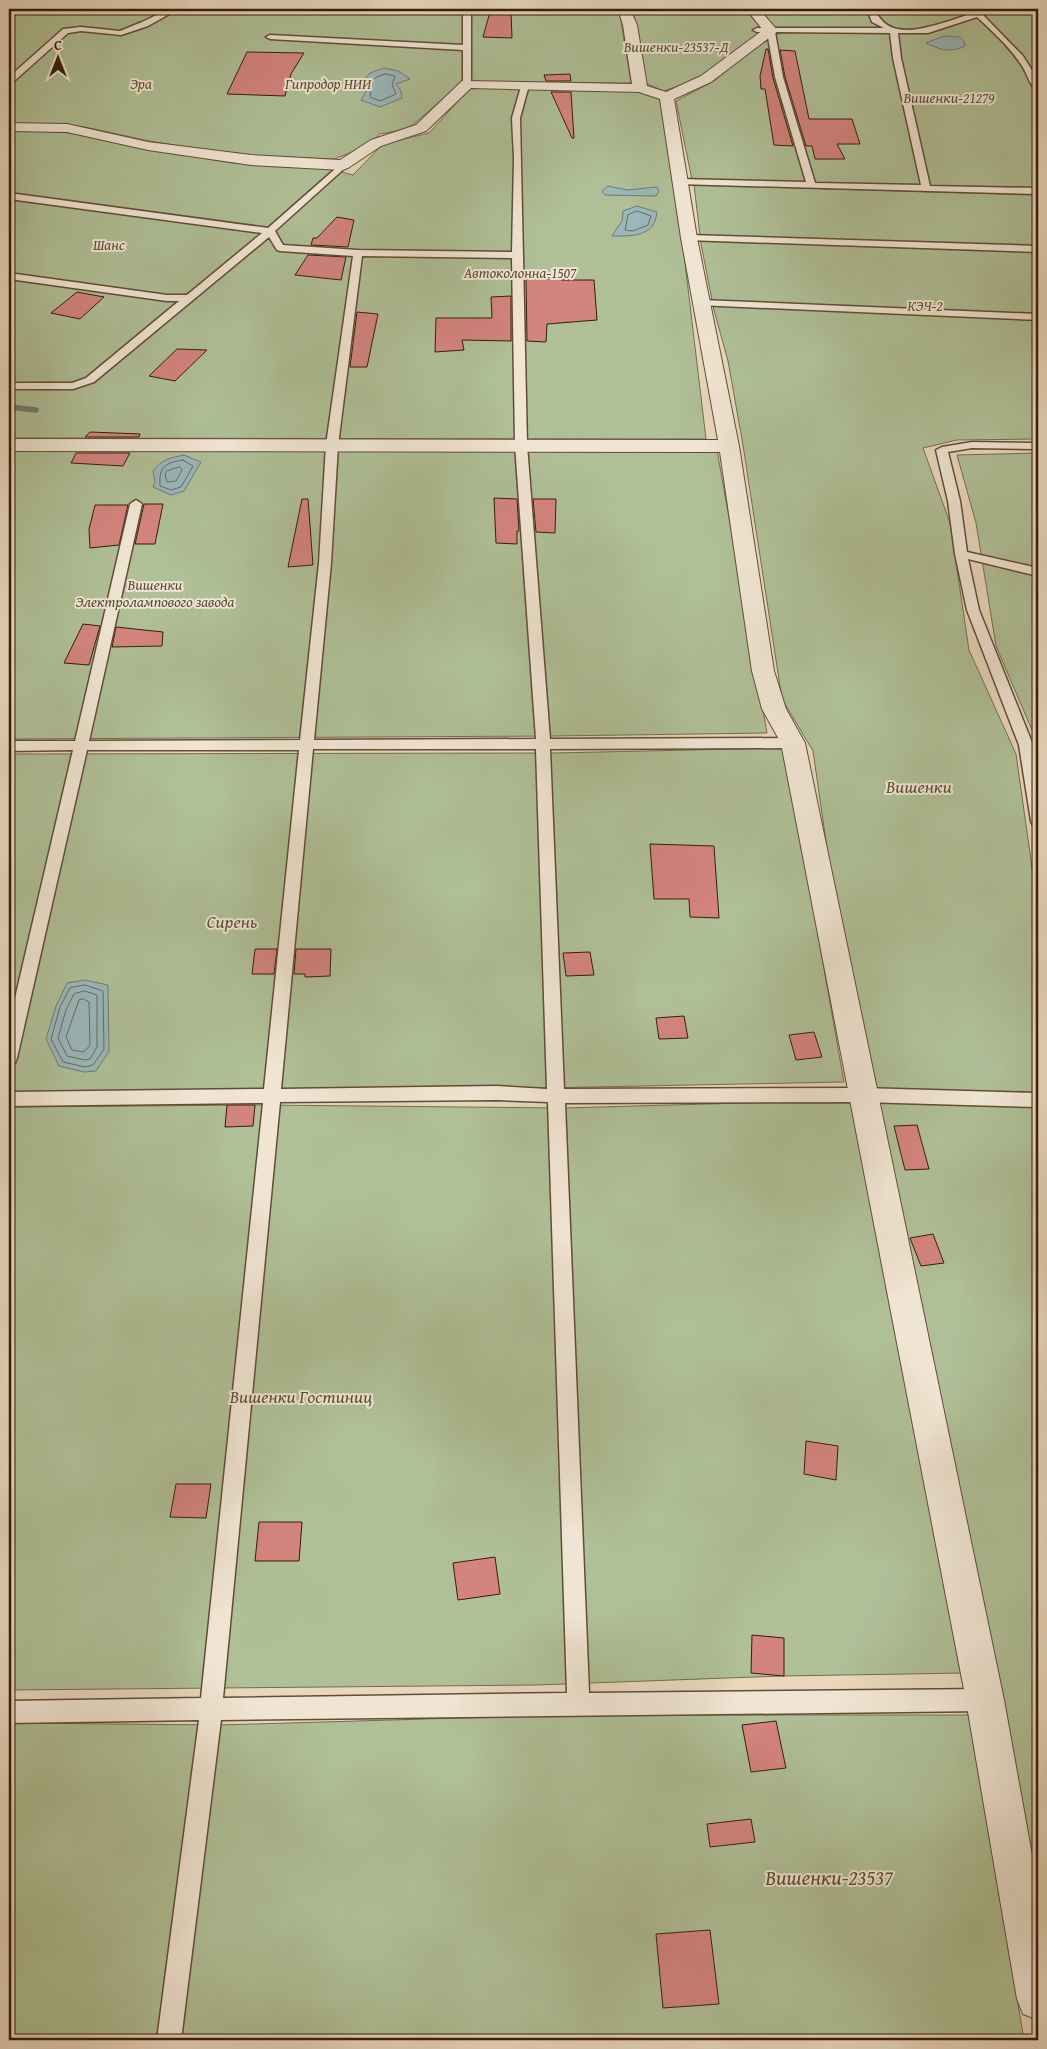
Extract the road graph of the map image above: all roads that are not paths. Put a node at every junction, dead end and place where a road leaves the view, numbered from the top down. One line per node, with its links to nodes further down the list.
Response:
1 (174, 9): 13 (lane)
2 (467, 9): 12 (lane)
3 (624, 9): 16 (street)
4 (752, 9): 9 (street)
5 (870, 9): 10 (lane)
6 (992, 9): 7 (lane)
7 (978, 14): 10 (lane); 17 (lane)
8 (757, 30): 9 (lane)
9 (771, 31): 10 (lane); 18 (street); 22 (lane)
10 (894, 31): 23 (lane)
11 (270, 37): 12 (lane)
12 (467, 48): 14 (lane)
13 (9, 81)
14 (467, 84): 15 (street); 20 (street)
15 (525, 85): 16 (street); 30 (lane)
16 (640, 88): 18 (street)
17 (1038, 89)
18 (667, 97): 21 (street)
19 (9, 126): 20 (street)
20 (343, 164): 26 (lane)
21 (680, 182): 22 (lane); 27 (street)
22 (811, 184): 23 (lane)
23 (926, 188): 24 (lane)
24 (1038, 192)
25 (9, 196): 26 (lane)
26 (270, 231): 29 (lane); 32 (lane)
27 (689, 238): 28 (lane); 33 (street)
28 (1038, 249)
29 (358, 252): 30 (lane); 37 (lane)
30 (517, 255): 38 (lane)
31 (9, 276): 32 (lane)
32 (188, 298): 35 (lane)
33 (701, 303): 34 (lane); 39 (street)
34 (1038, 317)
35 (10, 386)
36 (9, 445): 37 (street)
37 (332, 445): 38 (street); 46 (lane)
38 (521, 445): 39 (street); 44 (lane)
39 (729, 446): 45 (street)
40 (1038, 446): 42 (lane)
41 (136, 504): 47 (lane)
42 (961, 554): 43 (lane); 49 (lane)
43 (1038, 572)
44 (543, 743): 45 (lane); 46 (lane); 54 (lane)
45 (793, 743): 53 (street)
46 (306, 744): 47 (lane); 52 (lane)
47 (81, 745): 48 (lane); 51 (lane)
48 (9, 746)
49 (1032, 746): 50 (lane)
50 (1038, 821)
51 (9, 1058)
52 (273, 1095): 54 (lane); 55 (lane); 59 (lane)
53 (862, 1095): 54 (lane); 56 (lane); 57 (street)
54 (554, 1096): 58 (lane)
55 (9, 1098)
56 (1038, 1100)
57 (985, 1700): 58 (lane); 61 (street)
58 (578, 1704): 59 (lane)
59 (211, 1710): 60 (lane); 62 (lane)
60 (9, 1712)
61 (1038, 1999)
62 (170, 2040)

